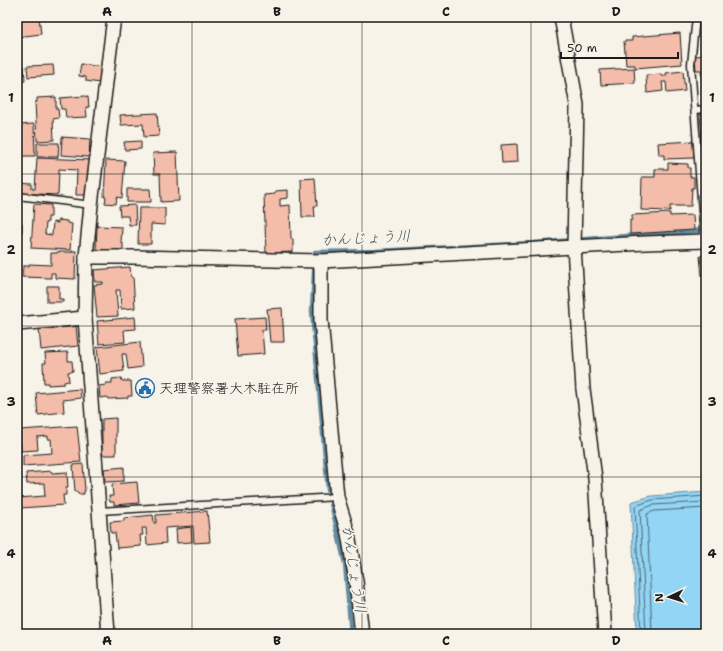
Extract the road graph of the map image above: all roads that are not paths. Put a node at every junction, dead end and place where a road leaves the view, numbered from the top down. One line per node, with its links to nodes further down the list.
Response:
1 (114, 17): 7 (street)
2 (561, 17): 9 (street)
3 (696, 17): 5 (lane)
4 (706, 109): 5 (lane)
5 (695, 110): 8 (lane)
6 (17, 196): 7 (lane)
7 (91, 205): 10 (street)
8 (705, 241): 9 (street)
9 (574, 248): 11 (street); 18 (street)
10 (86, 258): 11 (street); 12 (street)
11 (321, 261): 14 (street)
12 (85, 318): 13 (street); 15 (street)
13 (17, 324)
14 (337, 497): 15 (lane); 17 (street)
15 (99, 512): 16 (street)
16 (108, 634)
17 (362, 634)
18 (605, 634)

